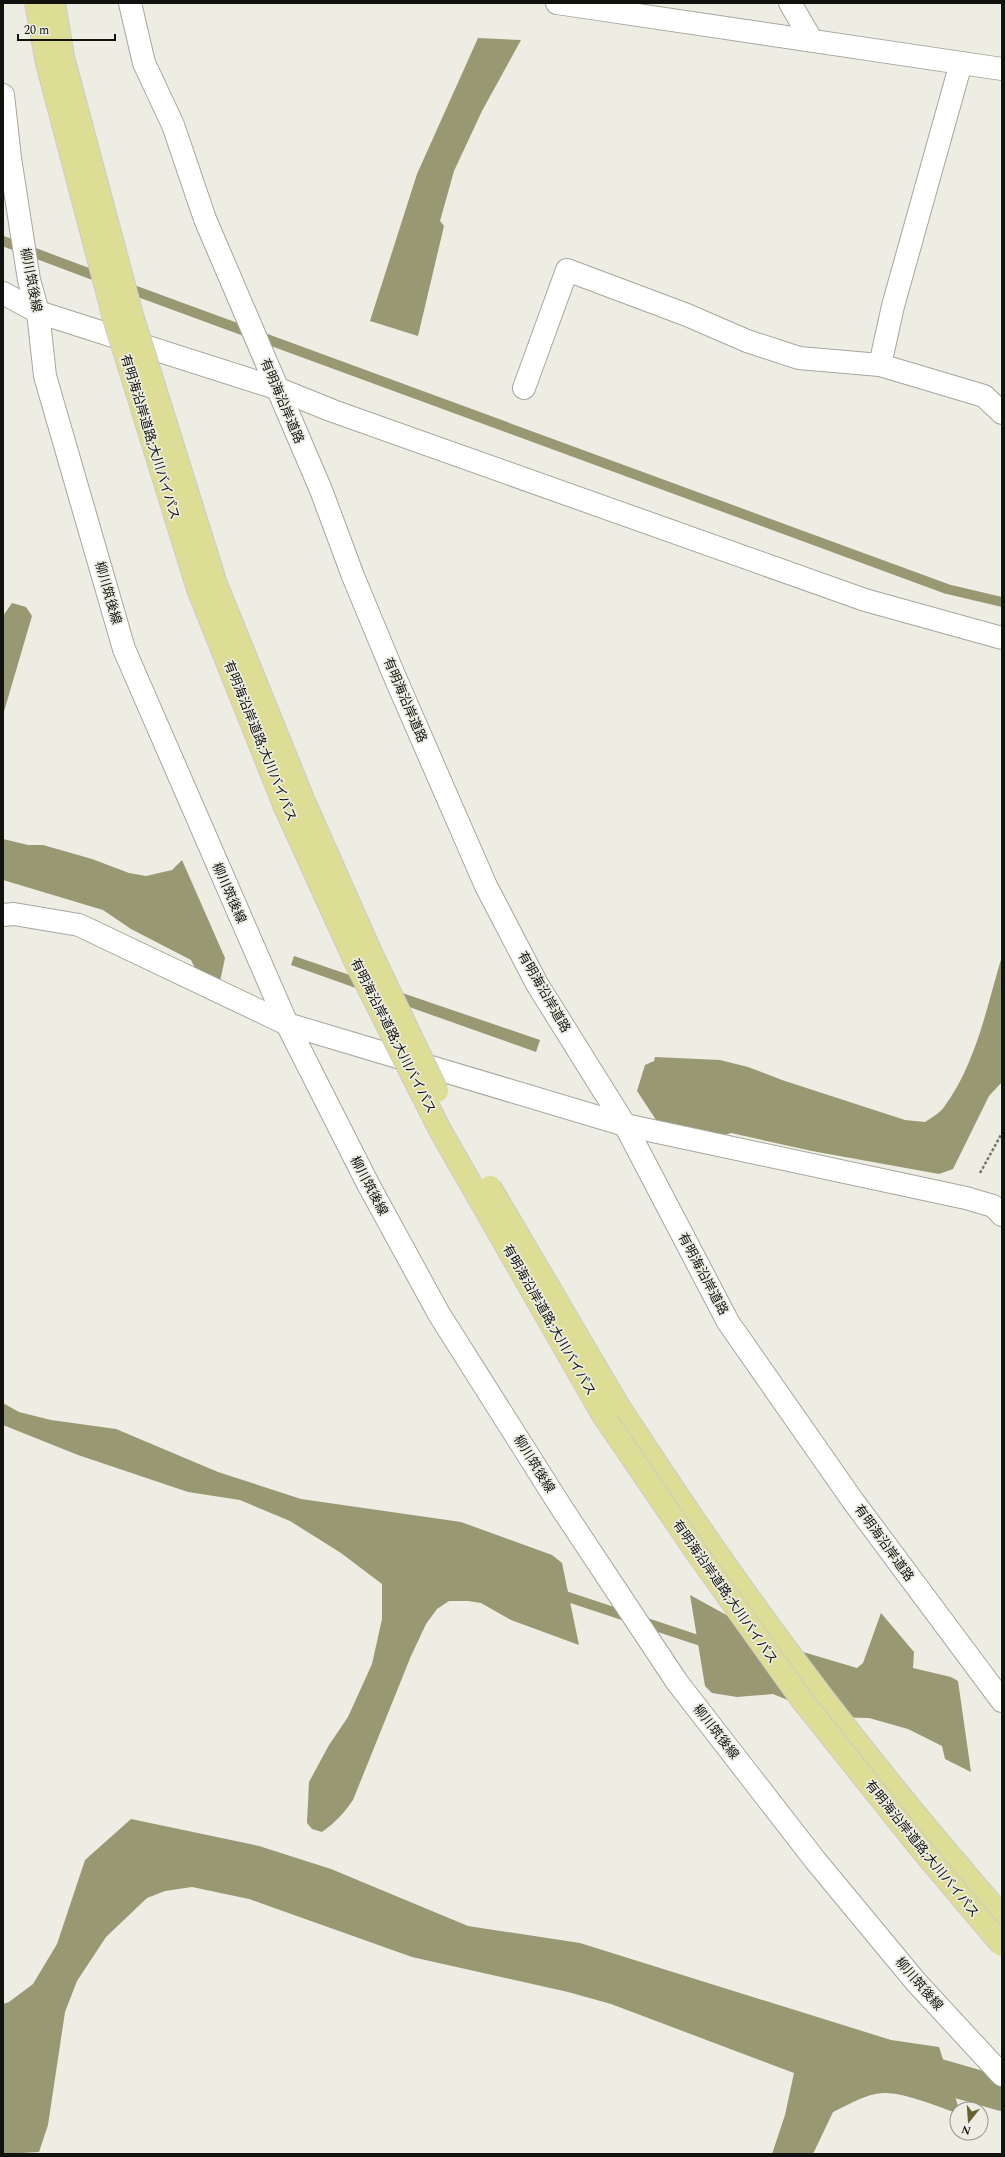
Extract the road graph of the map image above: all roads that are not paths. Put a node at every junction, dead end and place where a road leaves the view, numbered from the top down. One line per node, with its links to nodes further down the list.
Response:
1 (36, 3): 23 (highway, 有明海沿岸道路;大川バイパス, bridge)
2 (54, 3): 22 (highway, 有明海沿岸道路;大川バイパス, bridge)
3 (130, 3): 13 (main road, 有明海沿岸道路)
4 (557, 3): 6 (main road)
5 (790, 3): 6 (main road)
6 (811, 39): 7 (main road)
7 (961, 63): 8 (main road); 12 (main road)
8 (1002, 69)
9 (3, 95): 11 (main road, 柳川筑後線)
10 (3, 293): 11 (main road)
11 (38, 312): 13 (main road); 18 (main road, 柳川筑後線)
12 (880, 365): 14 (main road); 15 (main road)
13 (276, 388): 16 (main road); 19 (main road, 有明海沿岸道路)
14 (524, 388)
15 (1002, 412)
16 (1002, 638)
17 (3, 914): 18 (main road)
18 (287, 1024): 19 (main road); 24 (main road, 柳川筑後線)
19 (625, 1125): 20 (main road); 21 (main road, 有明海沿岸道路)
20 (1002, 1215)
21 (1002, 1701)
22 (1002, 1916)
23 (1002, 1945)
24 (1002, 2075)

